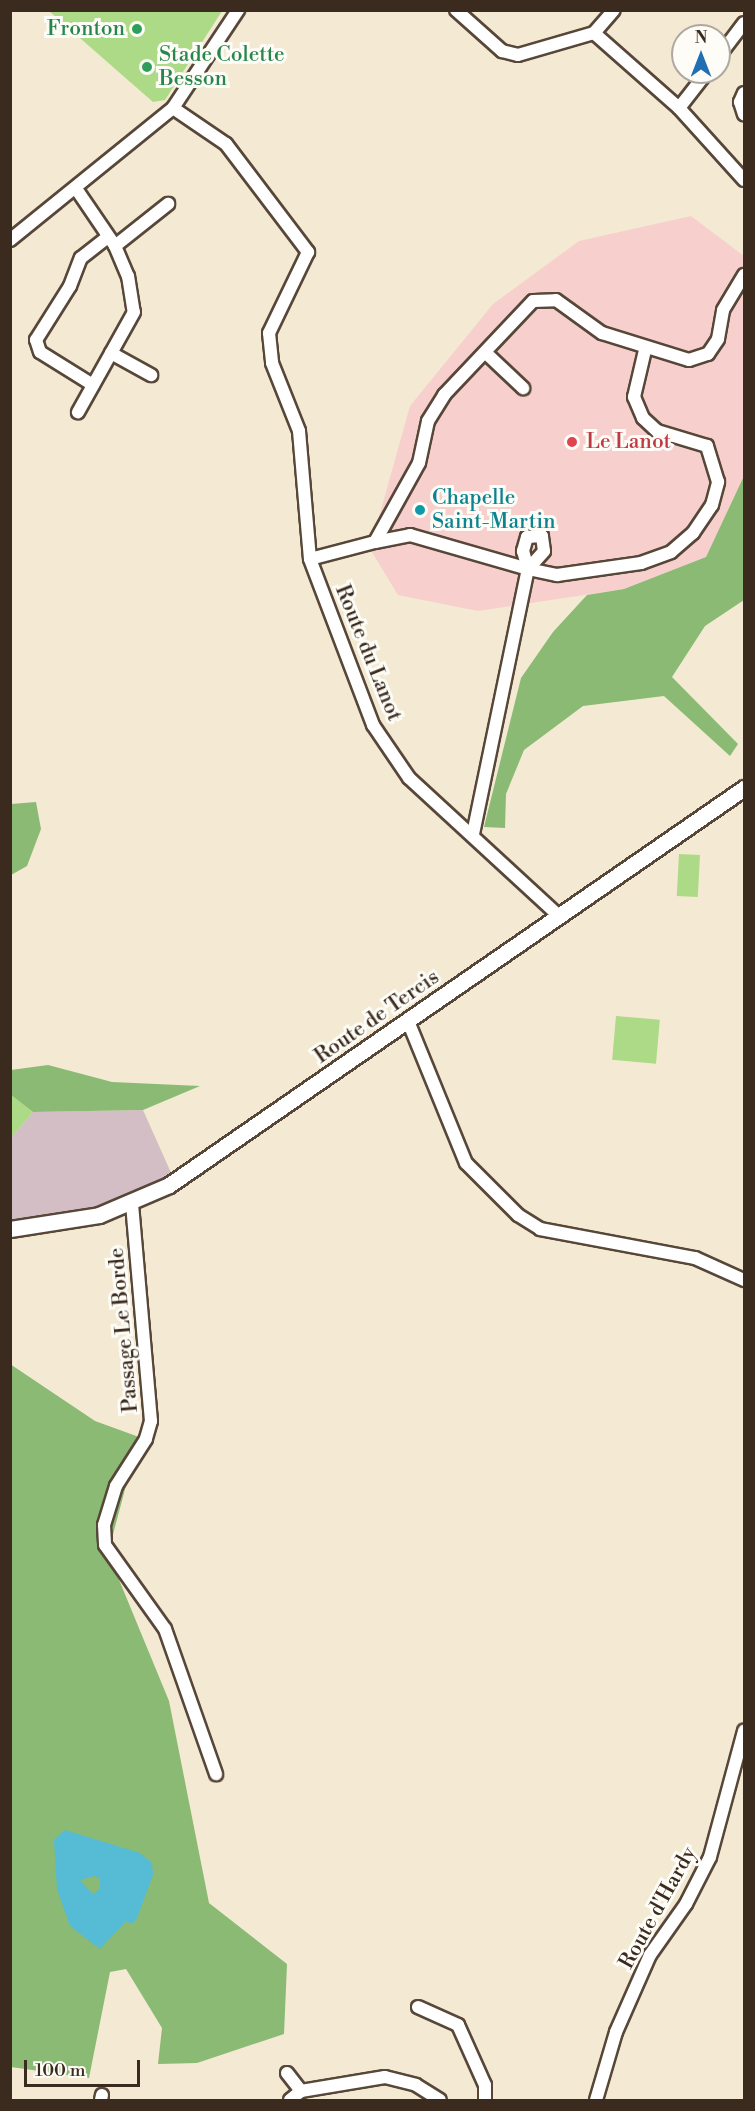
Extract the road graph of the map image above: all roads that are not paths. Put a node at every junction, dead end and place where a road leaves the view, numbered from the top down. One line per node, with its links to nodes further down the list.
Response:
1 (238, 10): 9 (street)
2 (456, 10): 5 (street)
3 (614, 10): 5 (street)
4 (743, 28): 6 (street)
5 (594, 33): 10 (street)
6 (731, 42)
7 (698, 84): 10 (street)
8 (744, 93): 11 (street)
9 (173, 108): 13 (street); 26 (street, Route du Lanot)
10 (679, 108): 12 (street)
11 (744, 114)
12 (743, 175)
13 (77, 190): 15 (street); 16 (street)
14 (168, 204): 16 (street)
15 (10, 240)
16 (111, 241): 19 (street); 22 (street)
17 (744, 275): 18 (street)
18 (645, 350): 20 (street); 27 (street)
19 (111, 353): 21 (street); 22 (street)
20 (487, 354): 23 (street); 25 (street)
21 (151, 375)
22 (93, 386): 24 (street)
23 (523, 388)
24 (78, 412)
25 (375, 542): 26 (street); 27 (street)
26 (310, 559): 29 (street, Route du Lanot)
27 (528, 569): 29 (street)
28 (744, 788): 30 (main road, Route de Tercis)
29 (472, 834): 30 (street, Route du Lanot)
30 (560, 917): 31 (main road, Route de Tercis)
31 (408, 1021): 32 (main road, Route de Tercis); 34 (street)
32 (132, 1204): 33 (main road, Route de Tercis); 36 (street, Passage Le Borde)
33 (10, 1229)
34 (744, 1280)
35 (744, 1731): 43 (street, Route d'Hardy)
36 (216, 1774)
37 (418, 2007): 42 (street)
38 (287, 2073): 39 (street)
39 (301, 2091): 40 (street); 41 (street)
40 (290, 2100)
41 (440, 2100)
42 (485, 2100)
43 (596, 2100)

